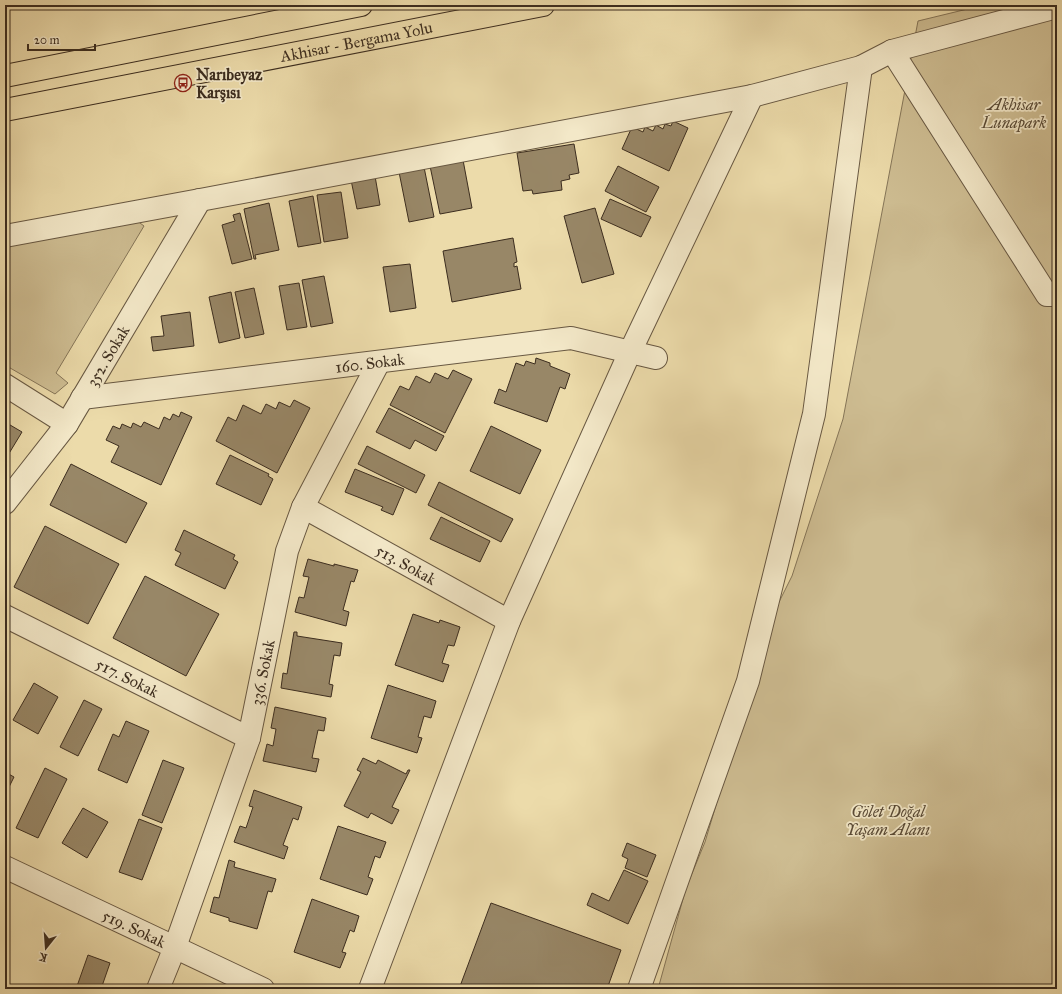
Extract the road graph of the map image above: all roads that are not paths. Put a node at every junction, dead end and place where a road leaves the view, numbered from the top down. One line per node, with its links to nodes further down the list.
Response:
1 (361, 5): 6 (main road)
2 (543, 5): 8 (main road, Akhisar - Bergama Yolu)
3 (1057, 7): 4 (street)
4 (892, 51): 5 (street); 11 (street)
5 (861, 67): 7 (street); 28 (street)
6 (5, 76)
7 (752, 96): 9 (street); 12 (street)
8 (5, 110)
9 (200, 200): 10 (street); 16 (street, 352. Sokak)
10 (5, 236)
11 (1057, 295)
12 (630, 352): 13 (street, 160. Sokak); 14 (street, 160. Sokak); 21 (street)
13 (656, 358)
14 (379, 362): 16 (street, 160. Sokak); 19 (street, 336. Sokak)
15 (5, 385): 17 (street)
16 (82, 398): 17 (street, 352. Sokak)
17 (67, 424): 18 (street, 352. Sokak)
18 (5, 503)
19 (303, 507): 21 (street, 513. Sokak); 22 (street, 336. Sokak)
20 (5, 616): 22 (street, 517. Sokak)
21 (509, 621): 27 (street)
22 (249, 738): 24 (street, 336. Sokak)
23 (5, 866): 24 (street, 519. Sokak)
24 (175, 947): 25 (street, 336. Sokak); 26 (street, 519. Sokak)
25 (158, 989)
26 (263, 989)
27 (370, 989)
28 (639, 989)

